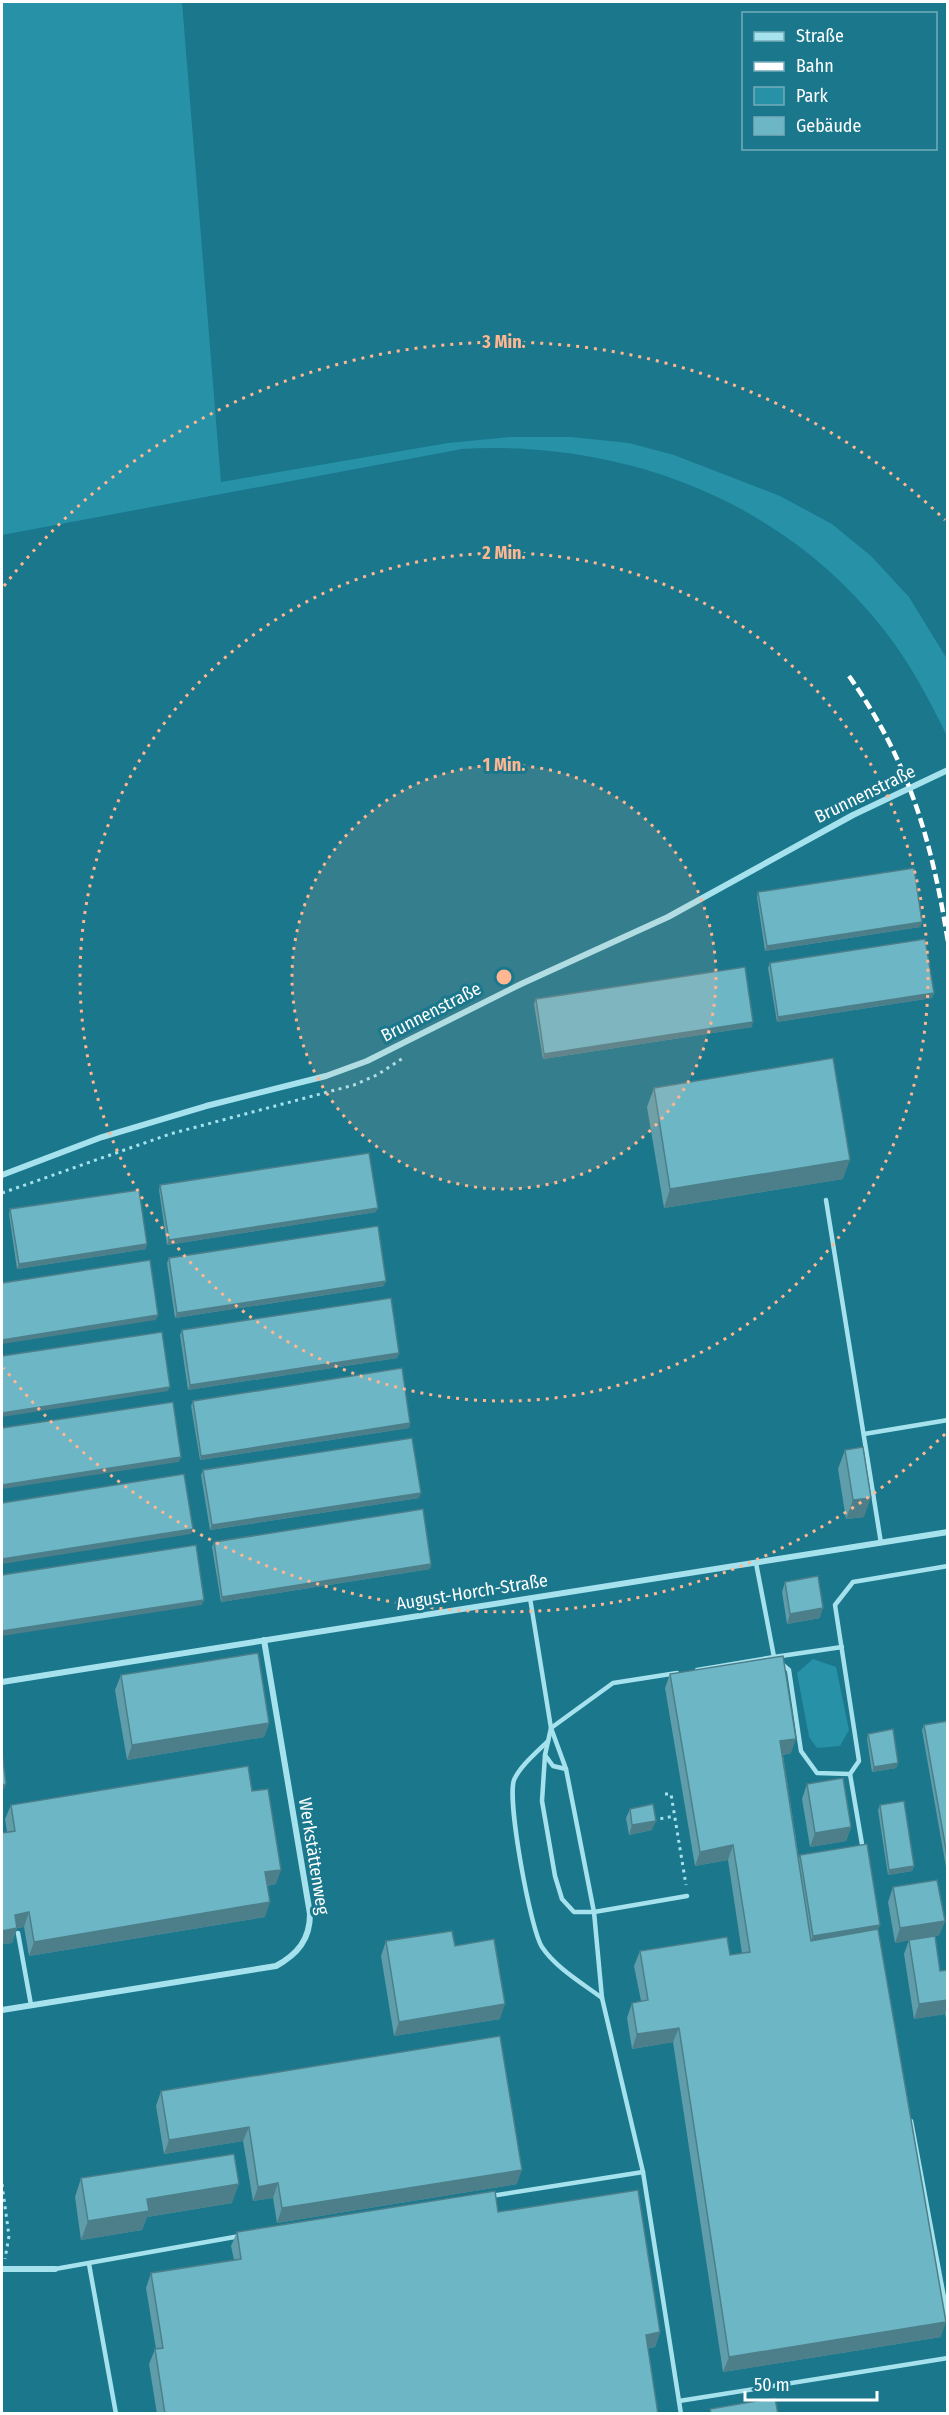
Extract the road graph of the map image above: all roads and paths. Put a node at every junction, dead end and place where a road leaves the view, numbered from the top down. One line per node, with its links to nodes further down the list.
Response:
1 (948, 771): 2 (street, Brunnenstraße)
2 (2, 1175)
3 (826, 1200): 5 (lane)
4 (948, 1419): 5 (lane)
5 (864, 1434): 7 (lane)
6 (948, 1532): 7 (street, August-Horch-Straße)
7 (881, 1543): 8 (street, August-Horch-Straße)
8 (756, 1563): 10 (street, August-Horch-Straße); 13 (lane)
9 (948, 1566): 12 (lane)
10 (530, 1598): 11 (street, August-Horch-Straße); 17 (lane)
11 (264, 1640): 16 (street, August-Horch-Straße); 30 (street, Werkstättenweg)
12 (842, 1647): 13 (lane); 21 (lane)
13 (774, 1657): 14 (lane); 21 (lane)
14 (693, 1670)
15 (682, 1672): 17 (lane)
16 (2, 1683)
17 (551, 1728): 18 (lane); 20 (lane)
18 (548, 1741): 19 (lane); 29 (lane)
19 (545, 1755): 20 (lane); 27 (lane)
20 (566, 1769): 27 (lane)
21 (850, 1774): 25 (lane)
22 (665, 1794): 23 (path)
23 (675, 1816): 24 (path); 26 (path)
24 (652, 1820)
25 (863, 1853)
26 (687, 1896): 27 (lane)
27 (594, 1912): 29 (lane)
28 (18, 1933): 30 (lane)
29 (602, 1998): 33 (lane)
30 (31, 2005): 31 (street, Werkstättenweg)
31 (2, 2010)
32 (909, 2108): 40 (lane)
33 (643, 2172): 35 (lane); 42 (lane)
34 (2, 2184): 38 (path)
35 (482, 2198)
36 (248, 2234): 37 (lane)
37 (89, 2264): 39 (lane); 43 (lane)
38 (2, 2269): 39 (street)
39 (55, 2269)
40 (948, 2319)
41 (948, 2358): 42 (lane)
42 (679, 2401): 44 (lane)
43 (116, 2414)
44 (681, 2414)

